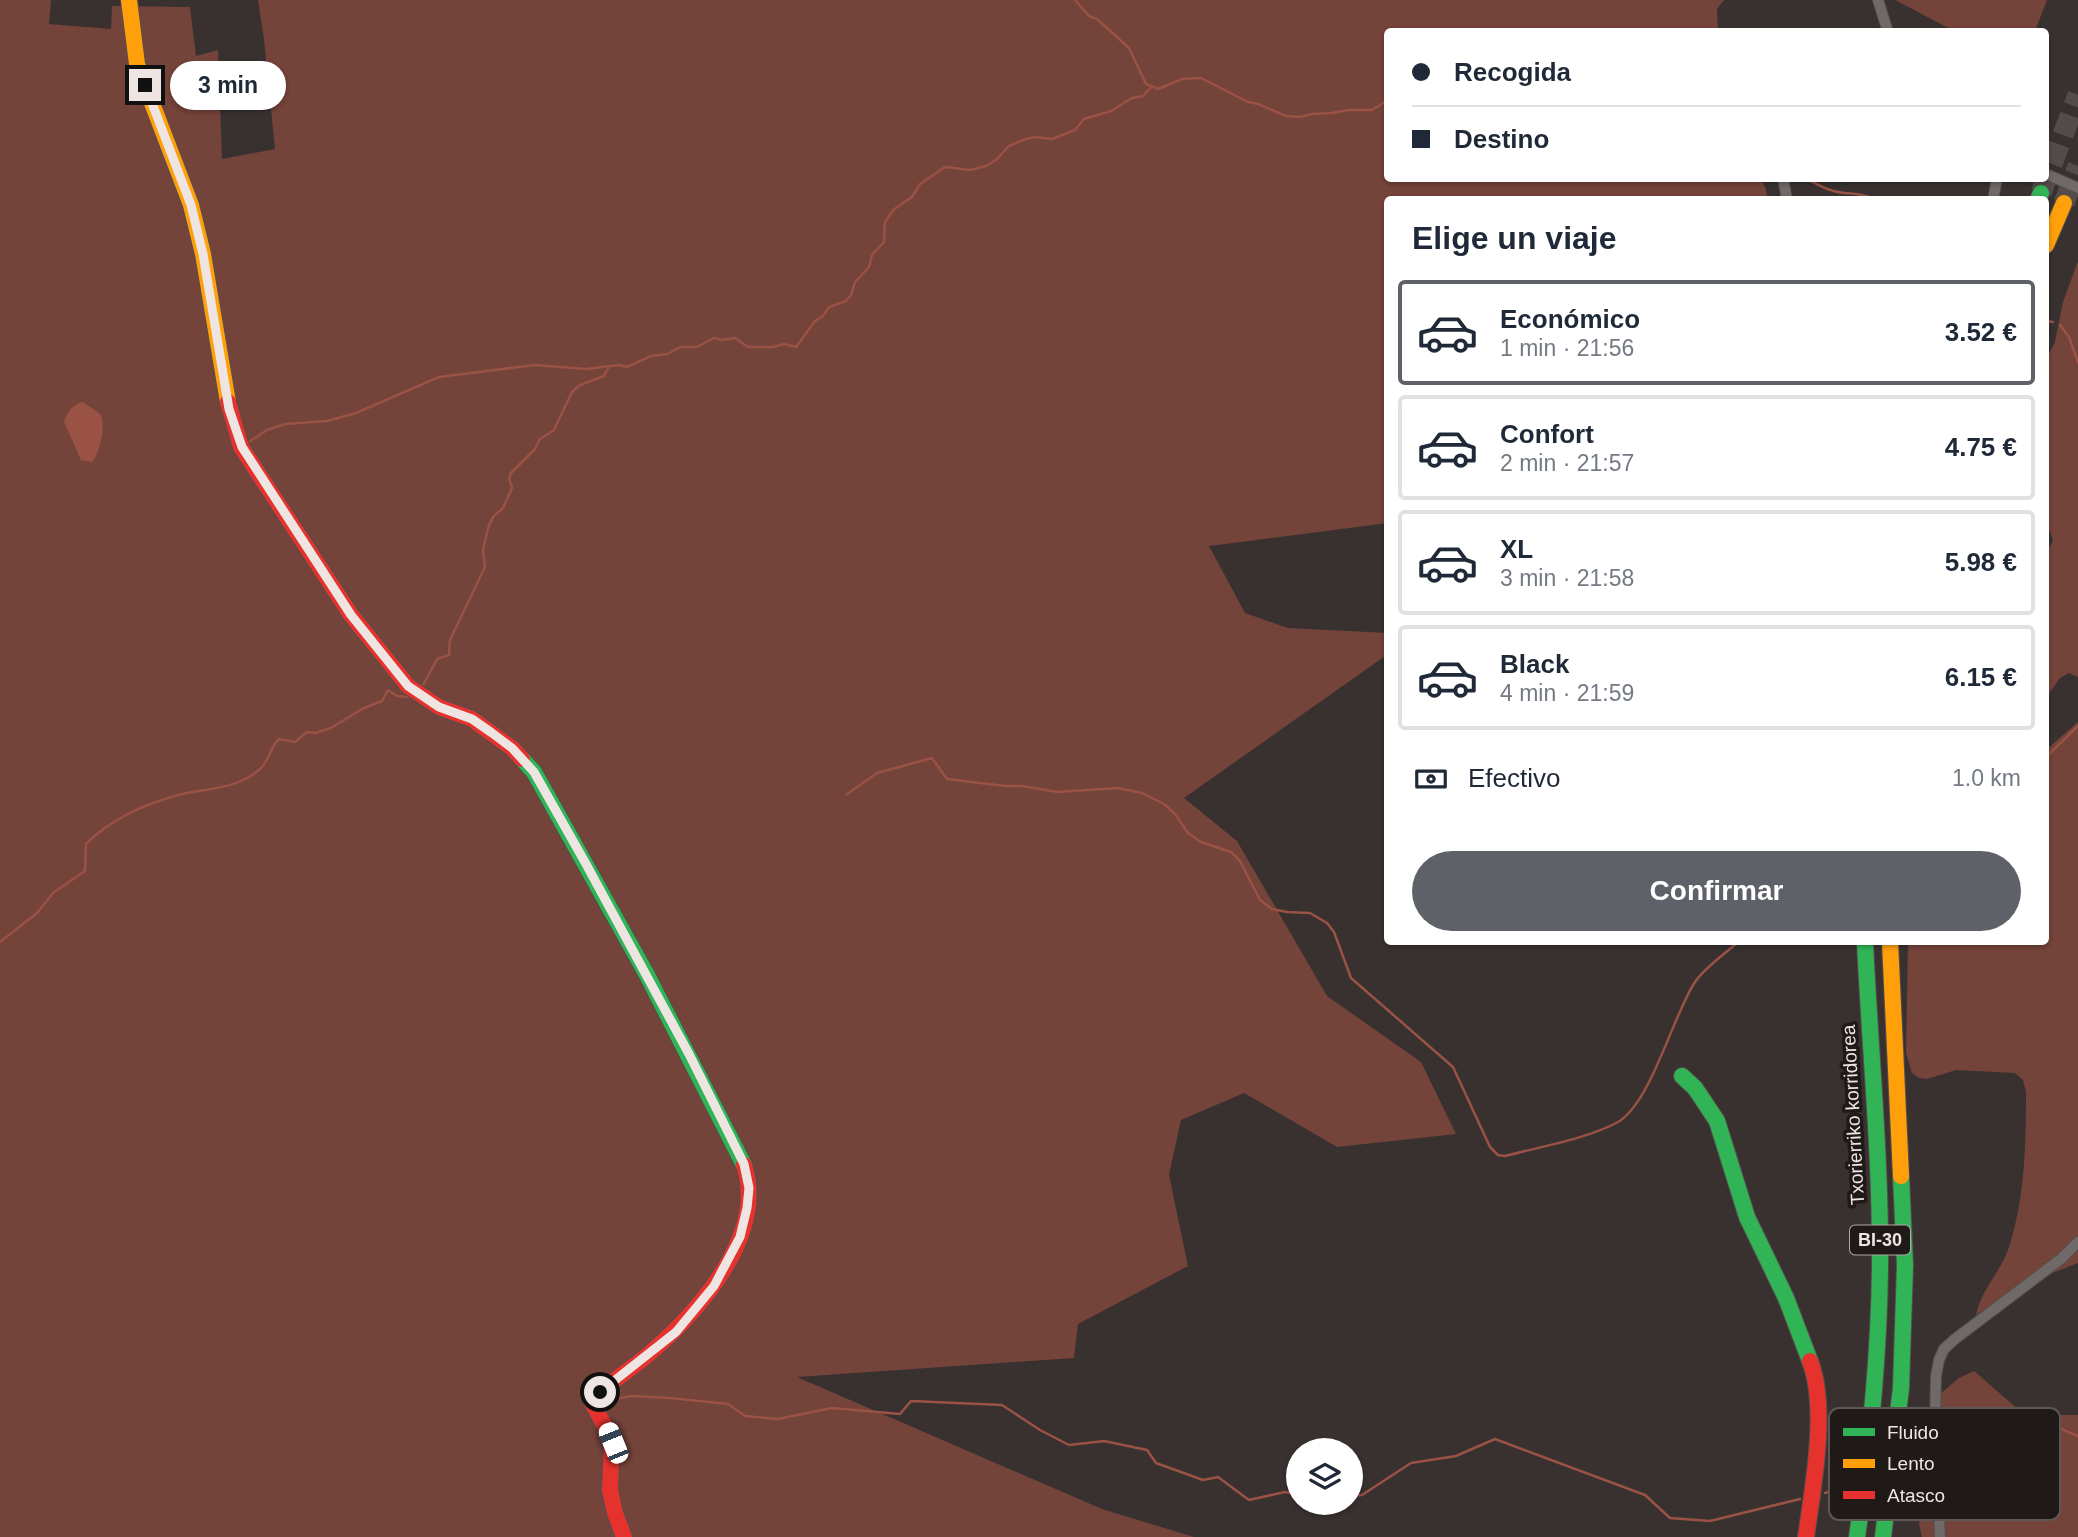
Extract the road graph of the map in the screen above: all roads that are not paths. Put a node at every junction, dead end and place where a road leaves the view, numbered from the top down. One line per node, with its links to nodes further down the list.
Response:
1 (128, 0): 15 (main road)
2 (1878, 0): 3 (street)
3 (1887, 28)
4 (2049, 175): 5 (street)
5 (2078, 188)
6 (2064, 203): 7 (main road)
7 (2049, 237)
8 (1865, 945): 12 (main road, Txorierriko korridorea / BI-30)
9 (1891, 945): 13 (main road, BI-30)
10 (1682, 1076): 16 (main road)
11 (2078, 1242): 14 (street)
12 (1873, 1408)
13 (1899, 1408)
14 (1935, 1408)
15 (624, 1537)
16 (1806, 1537)

